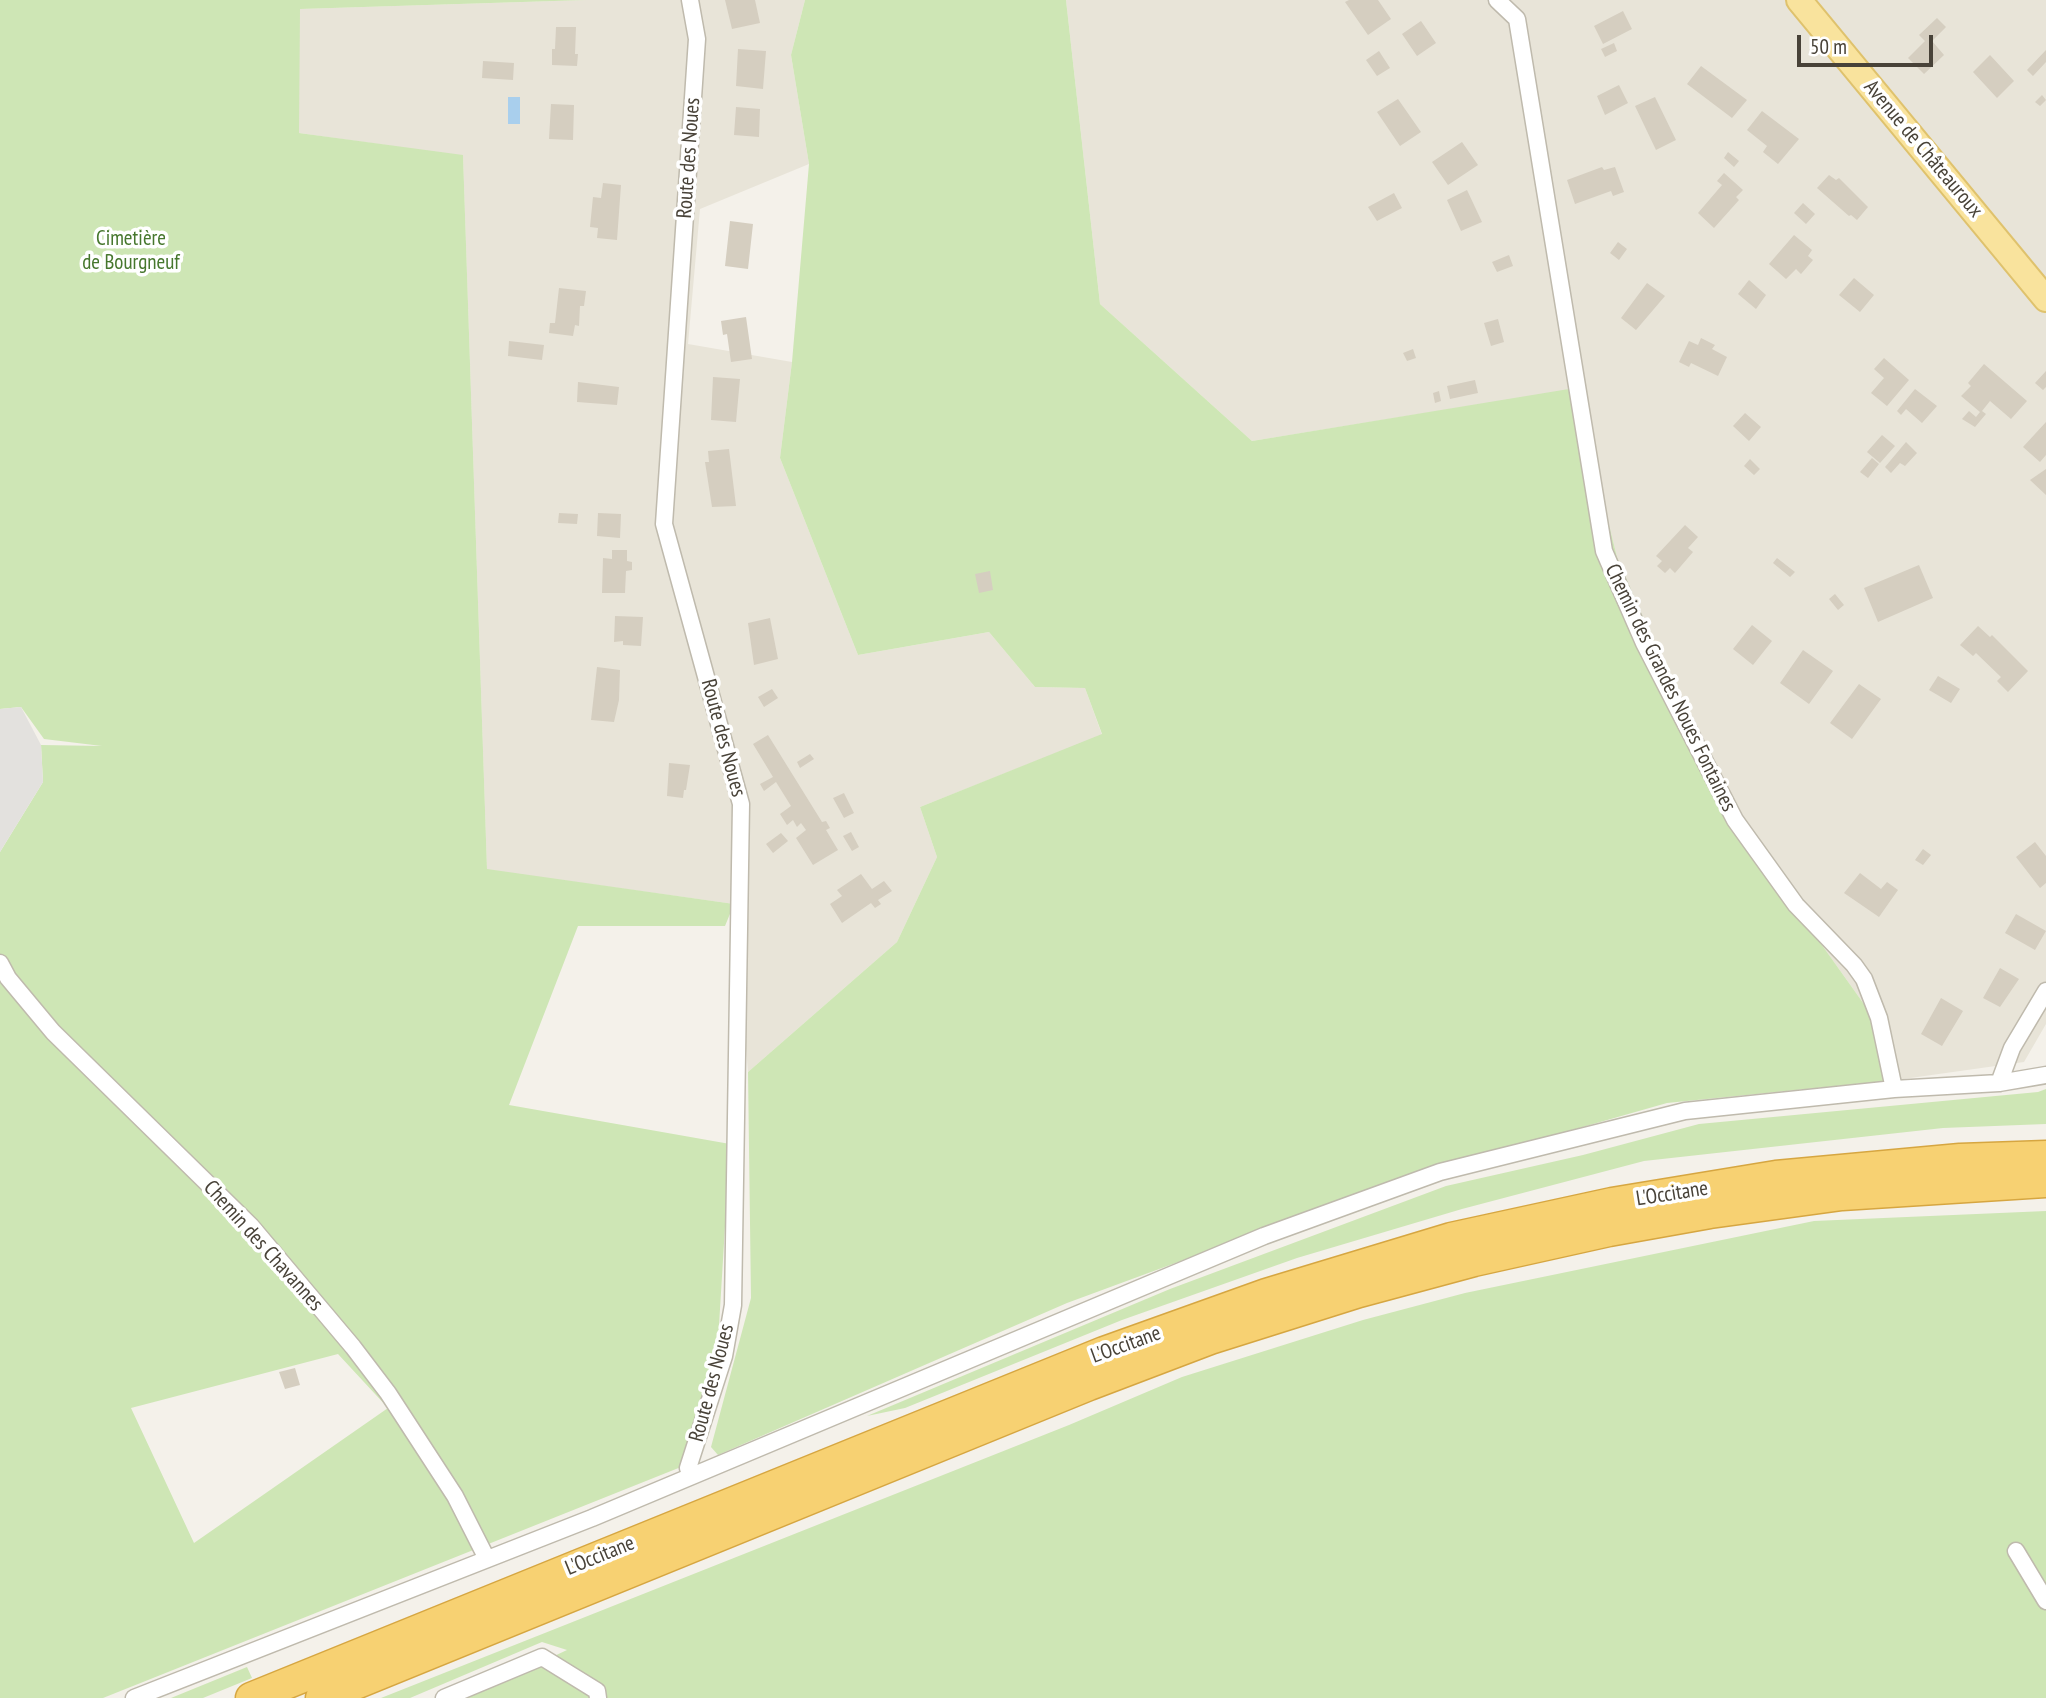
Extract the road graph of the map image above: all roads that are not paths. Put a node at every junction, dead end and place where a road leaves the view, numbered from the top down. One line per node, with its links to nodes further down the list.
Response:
1 (690, 0): 14 (street, Route des Noues)
2 (1497, 0): 9 (street, Chemin des Grandes Noues Fontaines)
3 (1799, 0): 4 (main road, Avenue de Châteauroux)
4 (2046, 299)
5 (0, 963): 16 (street, Chemin des Chavannes)
6 (2046, 991): 8 (street)
7 (2046, 1074): 8 (street)
8 (1999, 1083): 9 (street)
9 (1894, 1089): 14 (street)
10 (2046, 1140): 12 (highway)
11 (2046, 1156): 12 (highway, L'Occitane)
12 (1960, 1159): 20 (highway, L'Occitane)
13 (2046, 1182): 21 (highway, L'Occitane)
14 (691, 1475): 16 (street)
15 (2016, 1551): 17 (street)
16 (486, 1559): 19 (street)
17 (2046, 1601)
18 (598, 1695): 22 (street)
19 (134, 1698)
20 (251, 1698)
21 (321, 1698)
22 (444, 1698)

